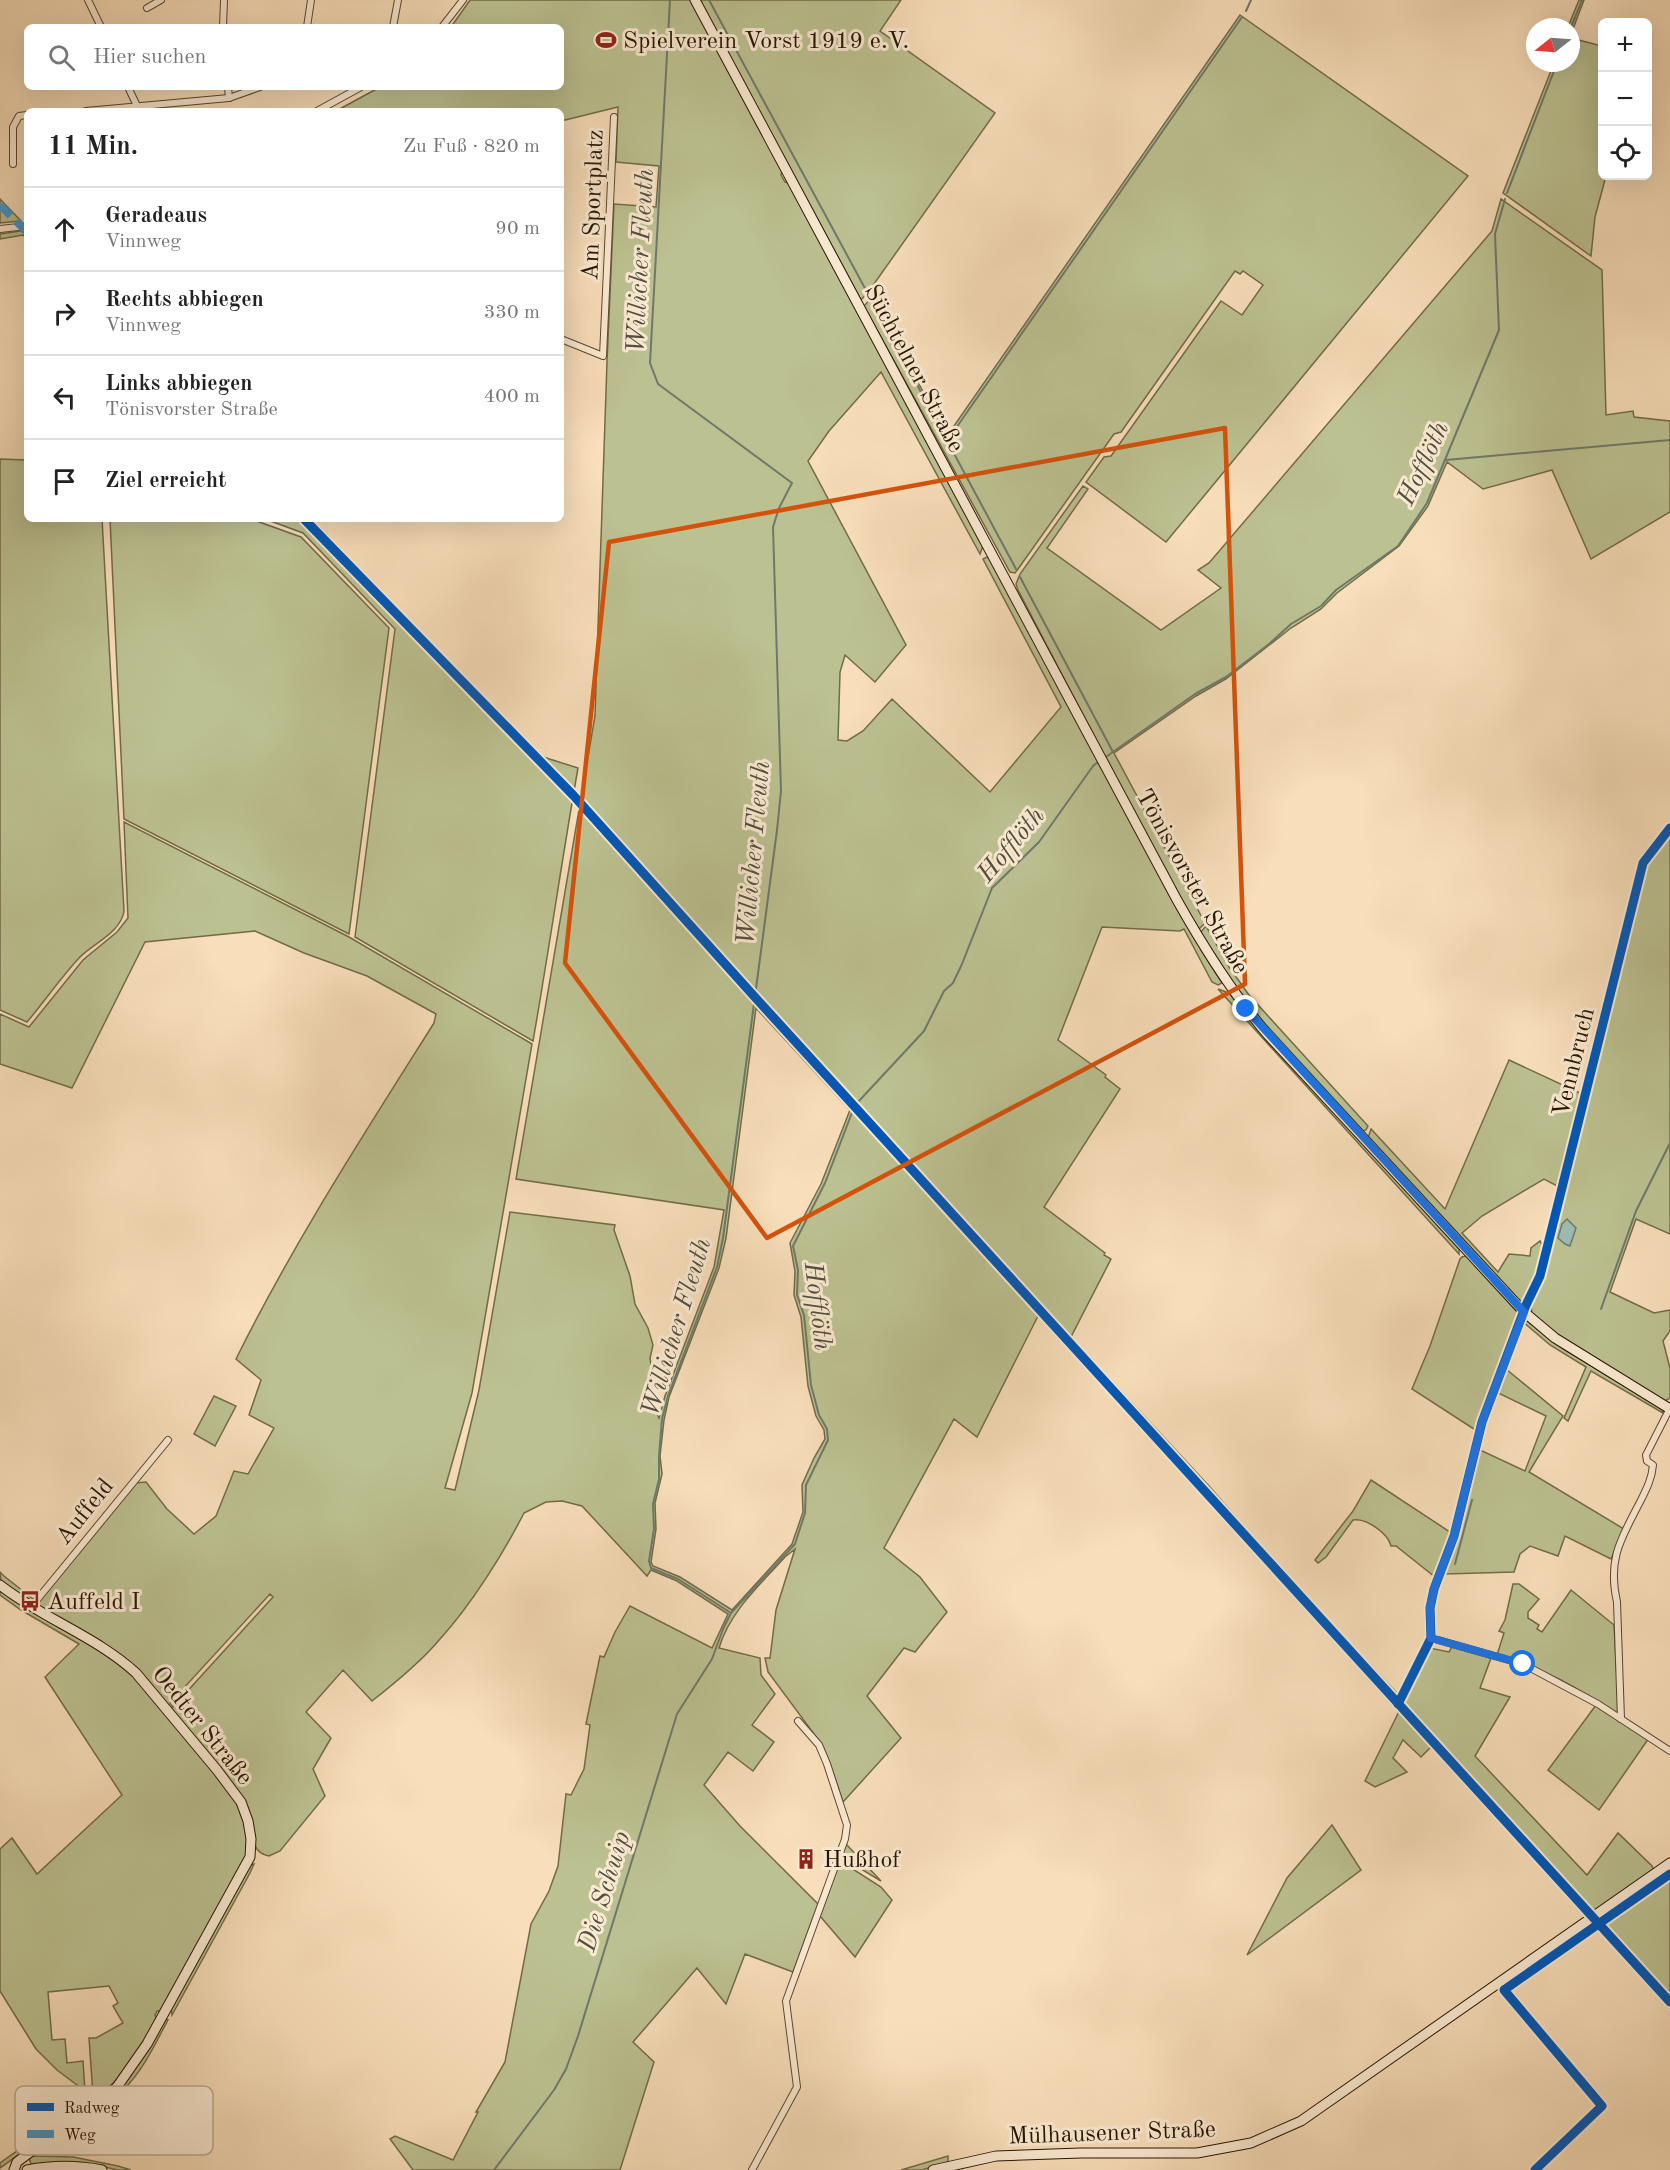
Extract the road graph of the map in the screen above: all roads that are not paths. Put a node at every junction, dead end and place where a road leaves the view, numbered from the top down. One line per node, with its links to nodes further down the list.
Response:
1 (88, 0): 9 (street)
2 (161, 0): 8 (street)
3 (224, 0): 10 (street)
4 (311, 0): 11 (street)
5 (398, 0): 12 (street)
6 (463, 0): 13 (street)
7 (695, 0): 28 (main road, Süchtelner Straße)
8 (147, 8)
9 (100, 24)
10 (224, 24)
11 (307, 24)
12 (394, 24)
13 (444, 24)
14 (130, 90): 19 (street)
15 (228, 90): 18 (street)
16 (252, 90): 18 (street)
17 (356, 90): 21 (street)
18 (229, 98): 20 (street)
19 (138, 108)
20 (147, 108)
21 (322, 108)
22 (24, 115): 24 (street)
23 (614, 117): 27 (street, Am Sportplatz)
24 (13, 164)
25 (24, 225): 26 (street)
26 (0, 229)
27 (564, 340)
28 (1102, 758): 30 (main road, Tönisvorster Straße)
29 (1670, 828): 30 (street, Vennbruch)
30 (1524, 1312): 31 (main road, Tönisvorster Straße); 35 (street, Vennbruch)
31 (1670, 1408): 37 (street, Tönisvorster Straße)
32 (168, 1440): 34 (street, Auffeld)
33 (0, 1585): 34 (main road, Oedter Straße)
34 (31, 1607): 42 (main road, Oedter Straße)
35 (1431, 1638): 36 (street); 37 (street)
36 (1398, 1704)
37 (1621, 1719): 39 (street)
38 (798, 1721): 48 (street)
39 (1670, 1750)
40 (1670, 1863): 41 (main road, Mülhausener Straße)
41 (1497, 1983): 44 (main road, Mülhausener Straße); 50 (street)
42 (117, 2086)
43 (26, 2155): 45 (main road, Oedter Straße)
44 (943, 2169): 49 (main road, Mülhausener Straße)
45 (14, 2170)
46 (27, 2170): 47 (main road)
47 (102, 2170)
48 (752, 2170)
49 (933, 2170)
50 (1535, 2170)

